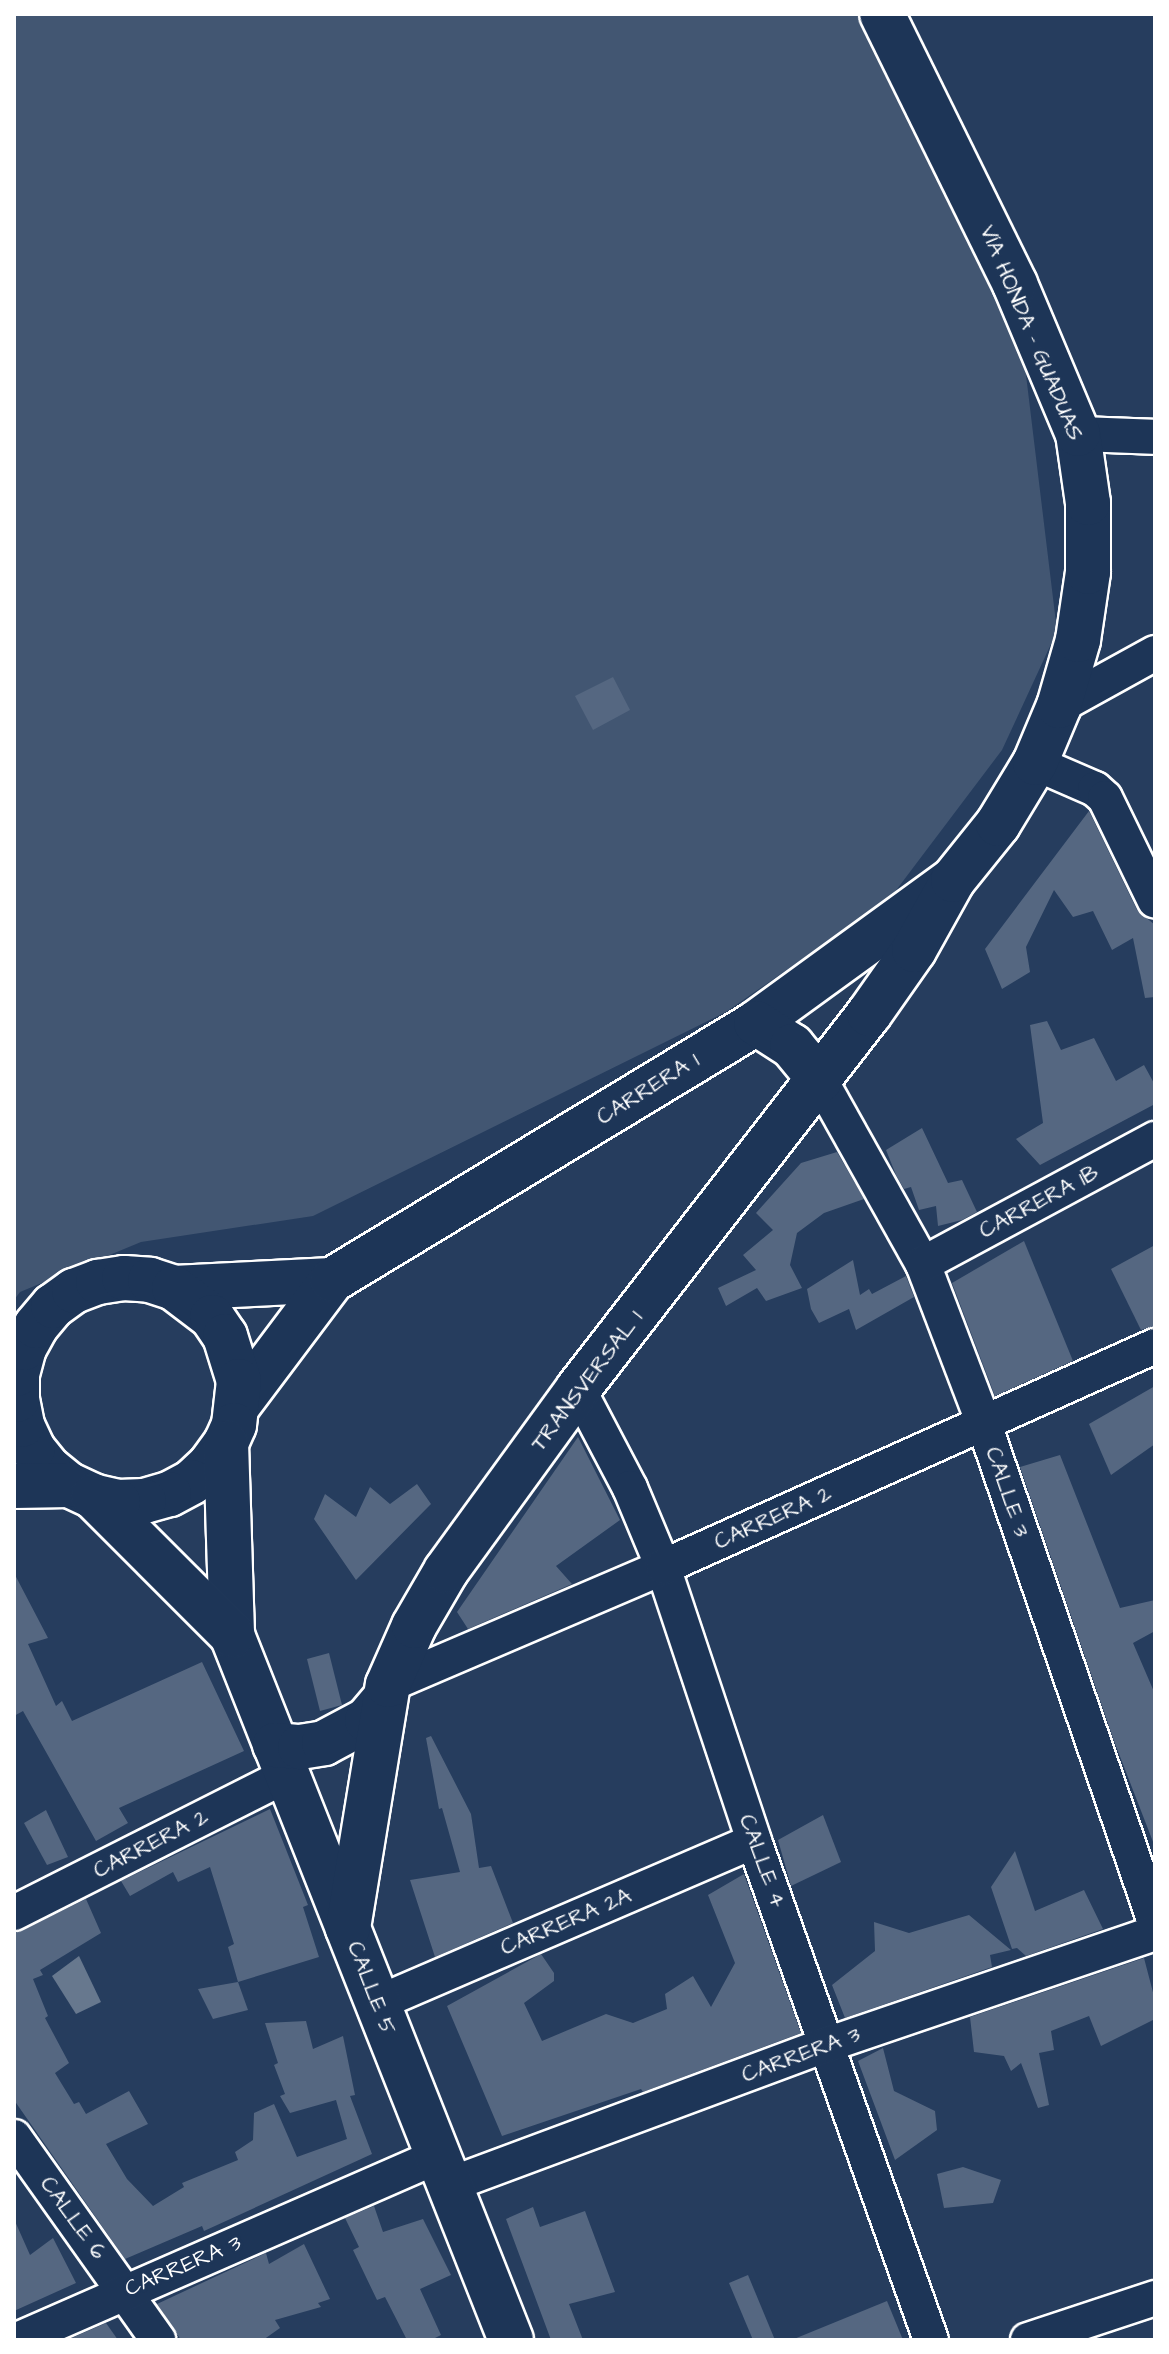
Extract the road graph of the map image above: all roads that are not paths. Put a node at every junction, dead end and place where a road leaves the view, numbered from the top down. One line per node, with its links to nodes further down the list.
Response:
1 (882, 14): 2 (main road, VÍA HONDA - GUADUAS)
2 (1078, 434): 3 (street); 5 (main road, VÍA HONDA - GUADUAS)
3 (1155, 437)
4 (1155, 653): 5 (street)
5 (1059, 706): 6 (main road, VÍA HONDA - GUADUAS)
6 (1035, 763): 7 (main road, VÍA HONDA - GUADUAS); 8 (street)
7 (953, 880): 9 (main road, CARRERA 1); 10 (main road, TRANSVERSAL 1)
8 (1155, 901)
9 (756, 1023): 10 (main road); 13 (main road, CARRERA 1)
10 (820, 1080): 12 (street, CALLE 3); 17 (main road, TRANSVERSAL 1)
11 (1155, 1139): 12 (street, CARRERA 1B)
12 (923, 1264): 19 (street, CALLE 3)
13 (332, 1280): 14 (main road, CARRERA 1); 18 (main road, CARRERA 1)
14 (174, 1288): 16 (main road); 18 (main road)
15 (1155, 1346): 19 (street, CARRERA 2)
16 (19, 1355): 21 (main road)
17 (578, 1389): 22 (street, CALLE 4); 24 (main road, TRANSVERSAL 1)
18 (232, 1424): 21 (main road); 23 (main road, CALLE 5)
19 (984, 1424): 22 (street, CARRERA 2); 28 (street, CALLE 3)
20 (14, 1486): 21 (main road)
21 (81, 1491): 23 (main road, CALLE 5)
22 (663, 1567): 24 (street, CARRERA 2); 26 (street, CALLE 4)
23 (232, 1635): 25 (main road, CALLE 5)
24 (386, 1693): 25 (main road, TRANSVERSAL 1); 29 (main road, TRANSVERSAL 1)
25 (281, 1760): 27 (street, CARRERA 2); 29 (main road, CALLE 5)
26 (754, 1841): 31 (street, CARRERA 2A); 32 (street, CALLE 4)
27 (14, 1913)
28 (1155, 1922)
29 (348, 1928): 31 (main road, CALLE 5)
30 (1155, 1933): 32 (street, CARRERA 3)
31 (378, 2003): 34 (main road, CALLE 5)
32 (829, 2044): 34 (street, CARRERA 3); 40 (street, CALLE 4)
33 (14, 2137): 35 (street, CALLE 6)
34 (444, 2170): 35 (street, CARRERA 3); 39 (main road, CALLE 5)
35 (125, 2291): 37 (street, CARRERA 3); 38 (street, CALLE 6)
36 (1155, 2298): 41 (street)
37 (17, 2340)
38 (158, 2340)
39 (511, 2340)
40 (931, 2340)
41 (1028, 2340)

